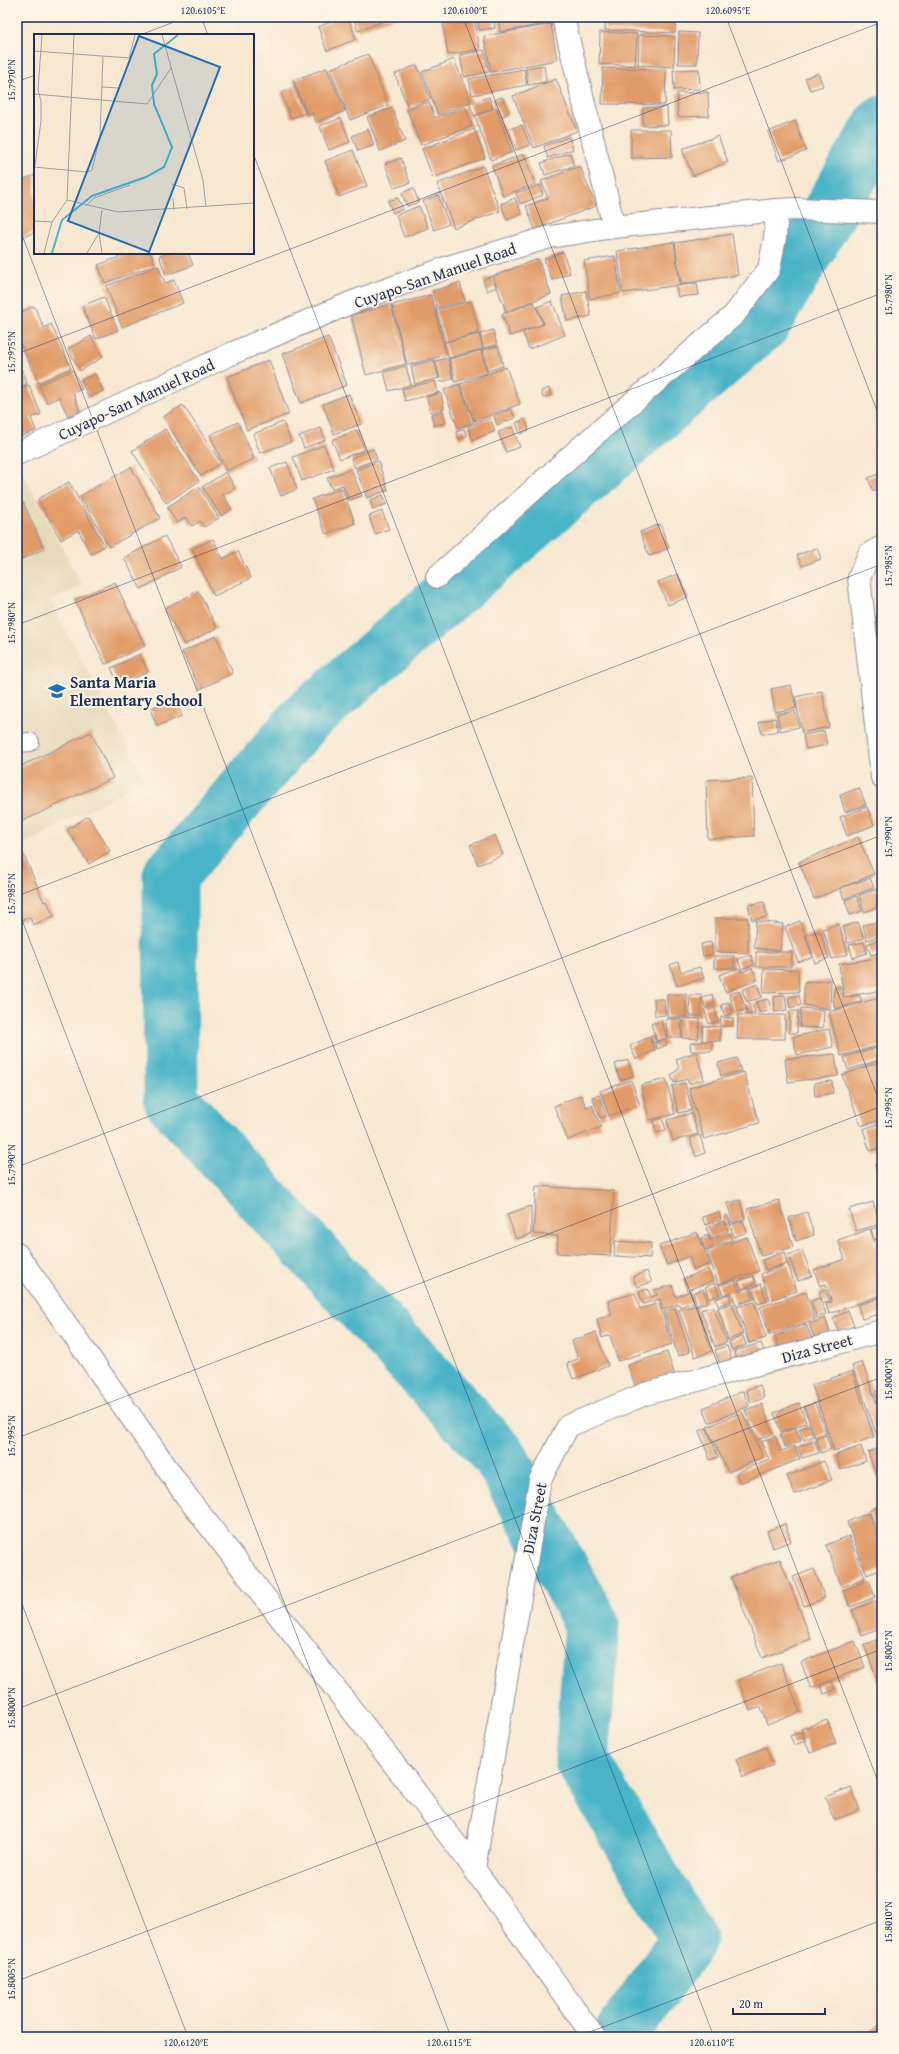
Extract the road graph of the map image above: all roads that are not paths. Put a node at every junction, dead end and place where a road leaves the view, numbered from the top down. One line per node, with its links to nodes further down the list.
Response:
1 (563, 17): 4 (street)
2 (786, 209): 3 (street, Cuyapo-San Manuel Road); 4 (street, Cuyapo-San Manuel Road); 7 (street)
3 (882, 212)
4 (614, 227): 5 (street, Cuyapo-San Manuel Road)
5 (17, 454)
6 (875, 550): 8 (street)
7 (437, 577)
8 (882, 777)
9 (17, 1254): 11 (street)
10 (882, 1331): 11 (street, Diza Street)
11 (474, 1869): 12 (street)
12 (589, 2030)

